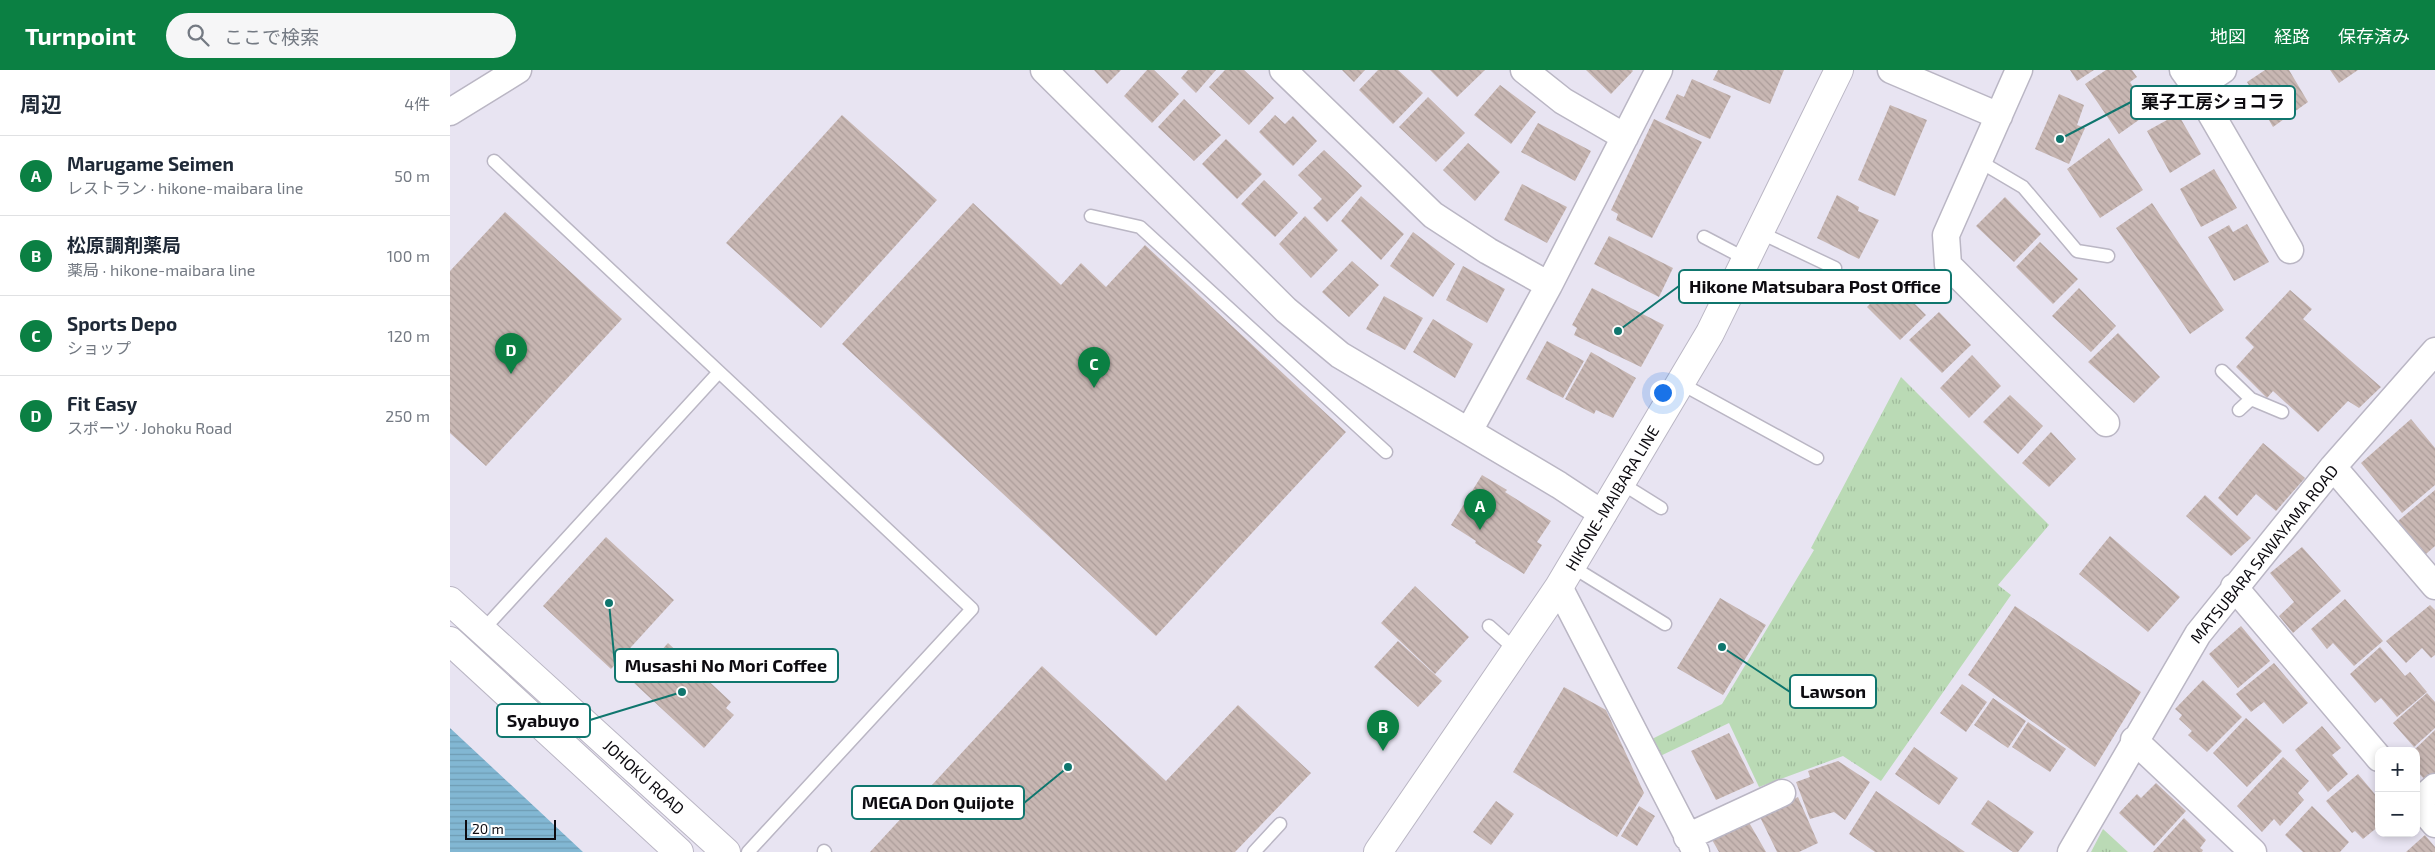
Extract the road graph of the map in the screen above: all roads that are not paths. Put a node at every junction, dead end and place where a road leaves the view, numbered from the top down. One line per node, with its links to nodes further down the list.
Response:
1 (518, 70): 11 (street)
2 (1044, 70): 32 (street)
3 (1283, 70): 23 (street)
4 (1524, 70): 13 (street)
5 (1659, 70): 13 (street)
6 (1839, 70): 17 (main road, HIKONE-MAIBARA LINE)
7 (1891, 70): 12 (street)
8 (2019, 70): 12 (street)
9 (2223, 70): 10 (street)
10 (2190, 79): 19 (street)
11 (450, 112)
12 (1999, 116): 15 (street)
13 (1625, 137): 23 (street)
14 (494, 161): 25 (lane)
15 (1979, 161): 20 (lane); 31 (street)
16 (1091, 216): 33 (lane)
17 (1759, 232): 21 (main road, HIKONE-MAIBARA LINE); 22 (lane)
18 (1704, 237): 21 (lane)
19 (2290, 250)
20 (2108, 256)
21 (1746, 259): 27 (main road, HIKONE-MAIBARA LINE)
22 (1835, 268)
23 (1549, 285): 32 (street)
24 (2435, 351): 35 (street, MATSUBARA SAWAYAMA ROAD)
25 (719, 372): 45 (lane); 60 (lane)
26 (2222, 372): 28 (lane)
27 (1680, 383): 34 (lane); 36 (main road, HIKONE-MAIBARA LINE)
28 (2251, 399): 29 (lane); 30 (lane)
29 (2239, 410)
30 (2282, 412)
31 (2106, 423)
32 (1469, 431): 38 (street)
33 (1386, 452)
34 (1817, 458)
35 (2333, 468): 40 (street, MATSUBARA SAWAYAMA ROAD); 41 (street)
36 (1621, 483): 37 (lane); 38 (main road, HIKONE-MAIBARA LINE)
37 (1661, 508)
38 (1603, 514): 39 (main road, HIKONE-MAIBARA LINE)
39 (1565, 577): 43 (lane); 47 (main road, HIKONE-MAIBARA LINE); 56 (street)
40 (2230, 583): 48 (street, MATSUBARA SAWAYAMA ROAD); 49 (street)
41 (2435, 586)
42 (450, 601): 45 (main road, JOHOKU ROAD)
43 (1665, 624)
44 (1489, 626): 47 (lane)
45 (482, 631): 59 (main road, JOHOKU ROAD)
46 (450, 641): 58 (main road, JOHOKU ROAD)
47 (1517, 651): 57 (main road, HIKONE-MAIBARA LINE)
48 (2134, 740): 62 (street, MATSUBARA SAWAYAMA ROAD); 63 (street)
49 (2375, 753)
50 (2435, 787): 52 (street)
51 (1782, 793): 56 (street)
52 (2420, 800)
53 (2420, 807): 55 (street)
54 (1280, 824): 61 (lane)
55 (2435, 824)
56 (1691, 844)
57 (1387, 849)
58 (679, 852)
59 (726, 852)
60 (748, 852)
61 (1254, 852)
62 (2071, 852)
63 (2253, 852)

